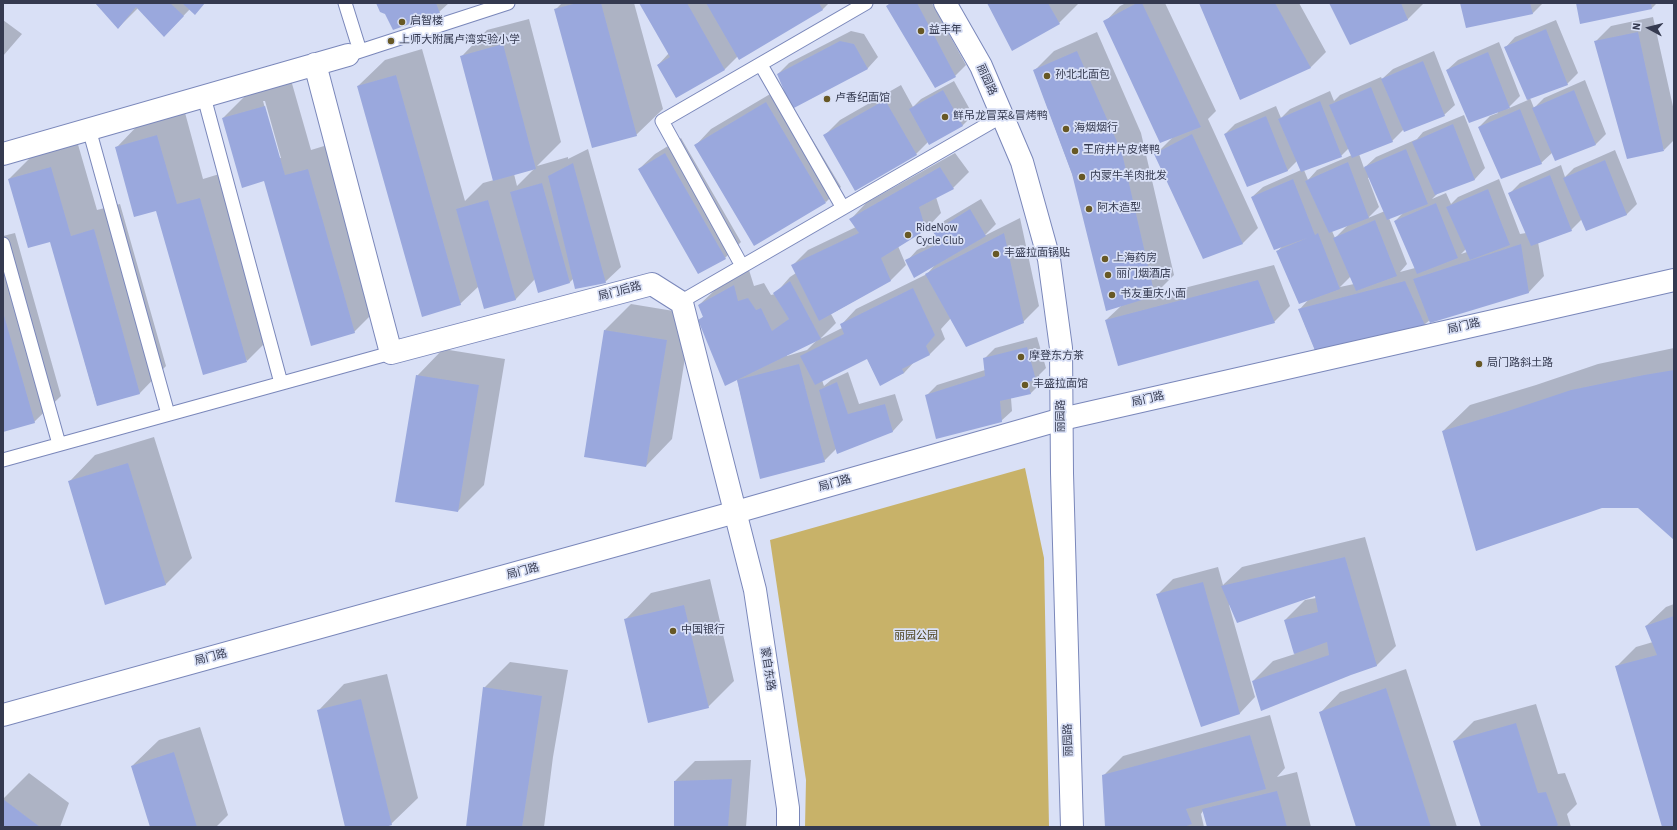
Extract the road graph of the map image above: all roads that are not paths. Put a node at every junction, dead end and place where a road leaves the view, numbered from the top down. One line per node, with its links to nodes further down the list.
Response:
1 (345, 3): 5 (lane)
2 (508, 3): 5 (lane)
3 (866, 3): 7 (lane)
4 (945, 3): 9 (street, 丽园路)
5 (354, 53): 6 (street)
6 (315, 64): 8 (street); 17 (street)
7 (761, 65): 12 (lane); 14 (lane)
8 (204, 96): 10 (street); 18 (lane)
9 (1002, 116): 12 (lane); 20 (street, 丽园路)
10 (89, 129): 11 (street); 19 (lane)
11 (3, 154)
12 (843, 208): 14 (lane)
13 (3, 244): 21 (lane)
14 (742, 266): 16 (lane)
15 (1674, 280): 20 (street, 局门路)
16 (682, 303): 17 (street, 局门后路); 23 (street)
17 (391, 352): 18 (lane)
18 (281, 383): 19 (lane)
19 (168, 414): 21 (lane)
20 (1062, 420): 23 (street, 局门路); 26 (street, 丽园路)
21 (59, 444): 22 (lane)
22 (3, 460)
23 (736, 512): 24 (street, 局门路); 25 (street, 蒙自东路)
24 (3, 716)
25 (788, 827)
26 (1072, 827)

